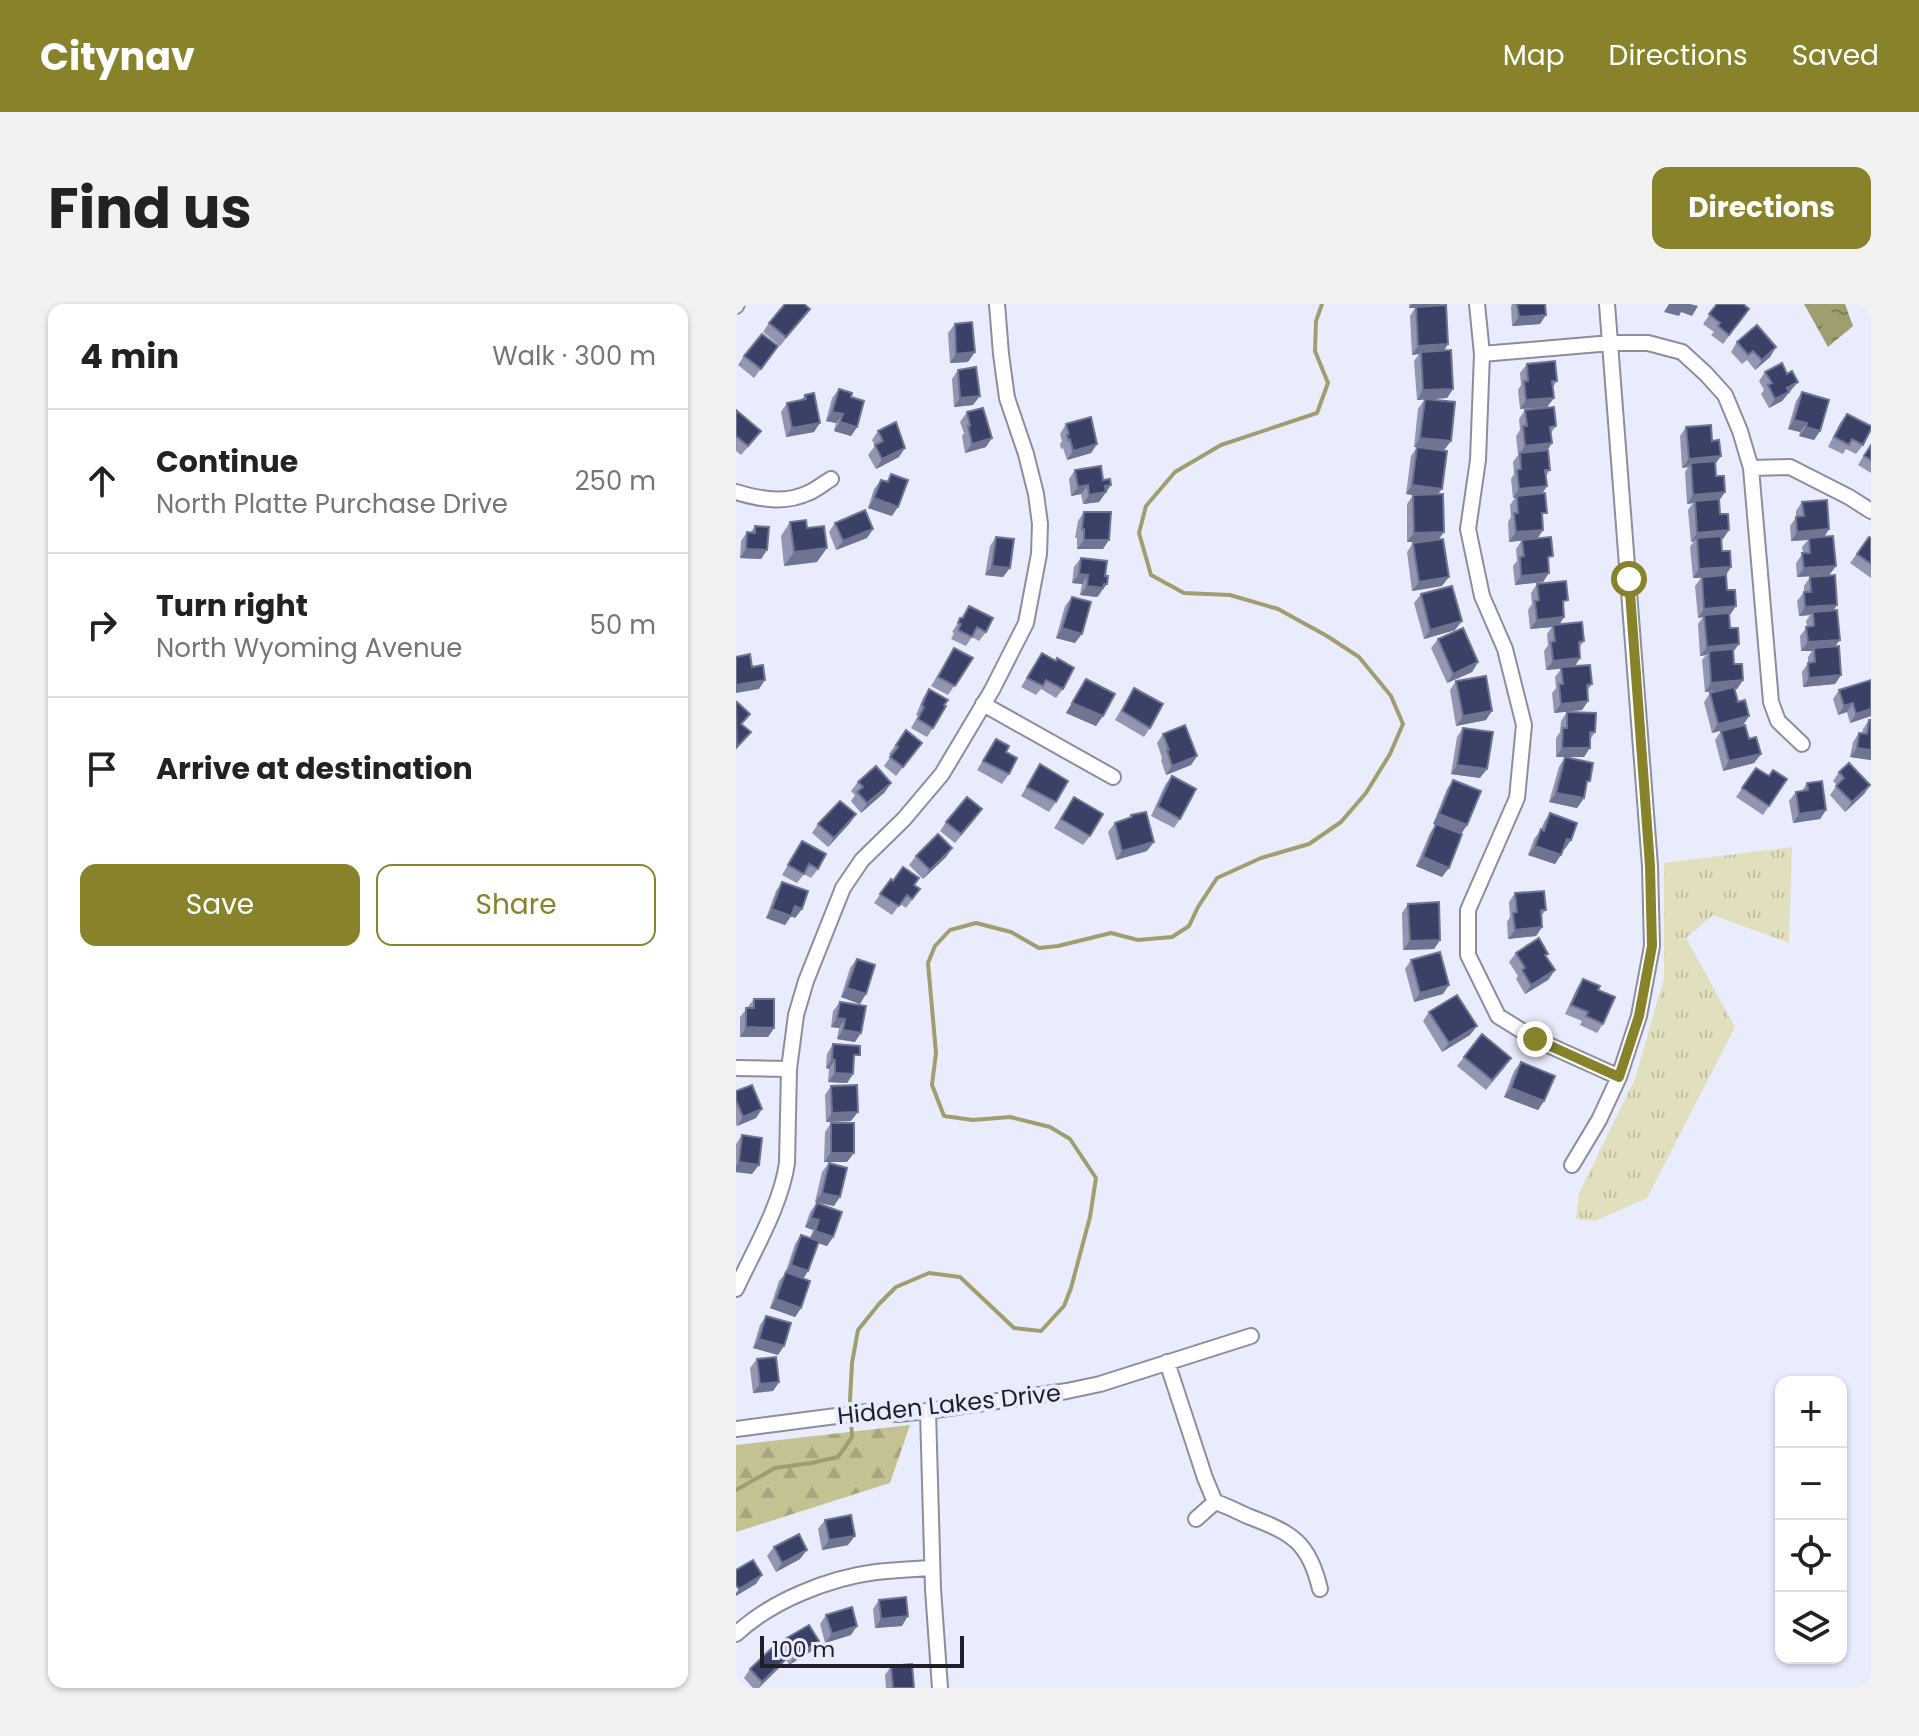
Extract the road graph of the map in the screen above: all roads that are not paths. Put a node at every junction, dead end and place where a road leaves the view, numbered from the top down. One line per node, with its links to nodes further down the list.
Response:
1 (997, 304): 10 (street)
2 (1477, 304): 5 (street)
3 (1607, 304): 4 (street)
4 (1611, 343): 5 (street); 6 (street); 15 (street)
5 (1482, 354): 15 (street)
6 (1751, 468): 9 (street); 11 (street)
7 (831, 479): 8 (street)
8 (736, 492)
9 (1871, 511)
10 (983, 704): 12 (street); 14 (street)
11 (1802, 744)
12 (1113, 777)
13 (736, 1068): 14 (street)
14 (789, 1069): 17 (street)
15 (1619, 1077): 16 (street)
16 (1572, 1165)
17 (736, 1289)
18 (1251, 1336): 19 (street, Hidden Lakes Drive)
19 (1167, 1362): 20 (street, Hidden Lakes Drive); 22 (street)
20 (928, 1411): 21 (street, Hidden Lakes Drive); 24 (street)
21 (736, 1429)
22 (1215, 1502): 23 (street); 25 (street)
23 (1196, 1519)
24 (932, 1568): 26 (street); 27 (street)
25 (1320, 1589)
26 (736, 1634)
27 (940, 1688)

